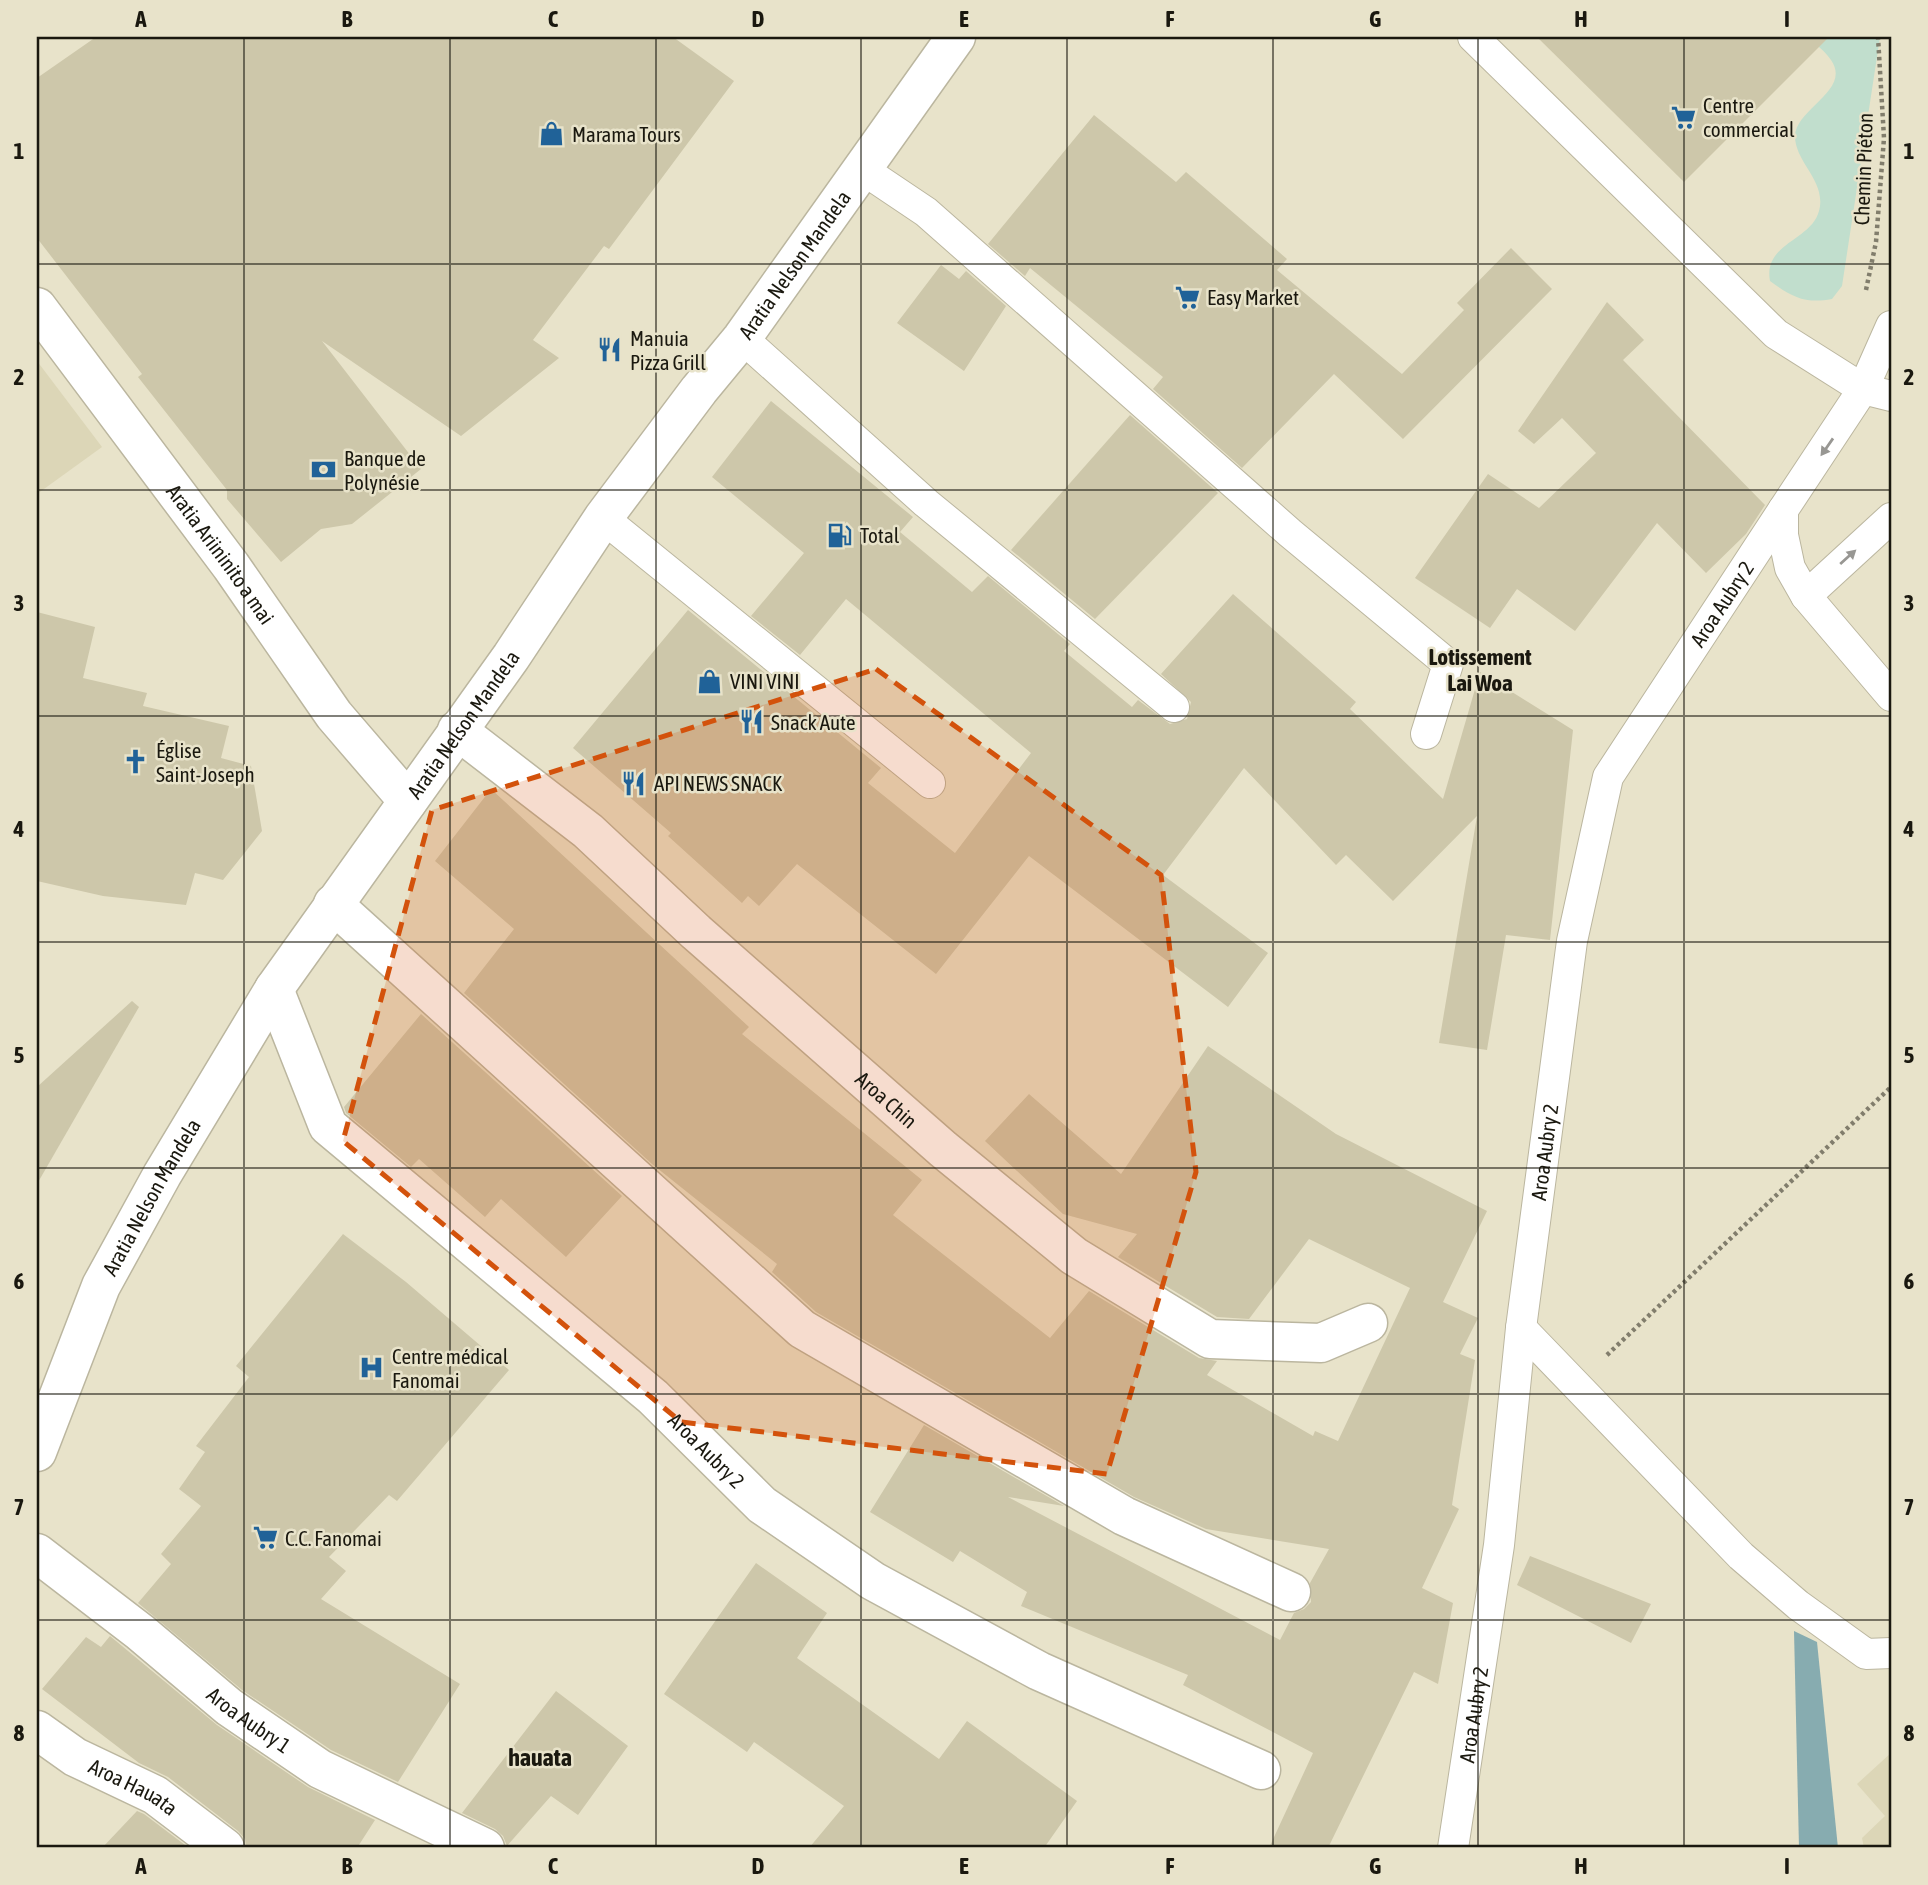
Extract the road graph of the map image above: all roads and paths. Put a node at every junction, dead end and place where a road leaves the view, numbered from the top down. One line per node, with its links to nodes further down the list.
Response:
1 (1473, 37): 9 (lane)
2 (1878, 37): 5 (path, Chemin Piéton)
3 (954, 38): 4 (street, Aratia Nelson Mandela)
4 (862, 169): 8 (street, Aratia Nelson Mandela); 17 (lane)
5 (1863, 301)
6 (37, 307): 19 (street, Aratia Ariininito a mai)
7 (1891, 326): 9 (lane, Aroa Aubry 2)
8 (742, 338): 11 (street, Aratia Nelson Mandela); 15 (lane)
9 (1877, 393): 10 (lane, Aroa Aubry 2, one-way to 10)
10 (1783, 510): 13 (lane); 24 (lane, Aroa Aubry 2)
11 (603, 518): 16 (street, Aratia Nelson Mandela); 18 (lane)
12 (1891, 518): 13 (lane, one-way to 12)
13 (1806, 596): 14 (lane)
14 (1891, 696)
15 (1174, 707)
16 (457, 730): 19 (street, Aratia Nelson Mandela); 23 (street, Aroa Chin)
17 (1426, 734)
18 (930, 783)
19 (408, 801): 20 (street, Aratia Nelson Mandela)
20 (333, 904): 21 (street, Aratia Nelson Mandela); 29 (street)
21 (275, 989): 26 (street, Aratia Nelson Mandela); 32 (street, Aroa Aubry 2)
22 (1891, 1087): 25 (path)
23 (1368, 1323)
24 (1521, 1328): 25 (lane); 35 (lane, Aroa Aubry 2)
25 (1575, 1385): 30 (lane)
26 (47, 1400): 27 (street, Aratia Nelson Mandela)
27 (37, 1452)
28 (37, 1553): 34 (street, Aroa Aubry 1)
29 (1291, 1592)
30 (1891, 1653)
31 (37, 1730): 33 (street, Aroa Hauata)
32 (1261, 1770)
33 (225, 1848)
34 (485, 1848)
35 (1453, 1848)

